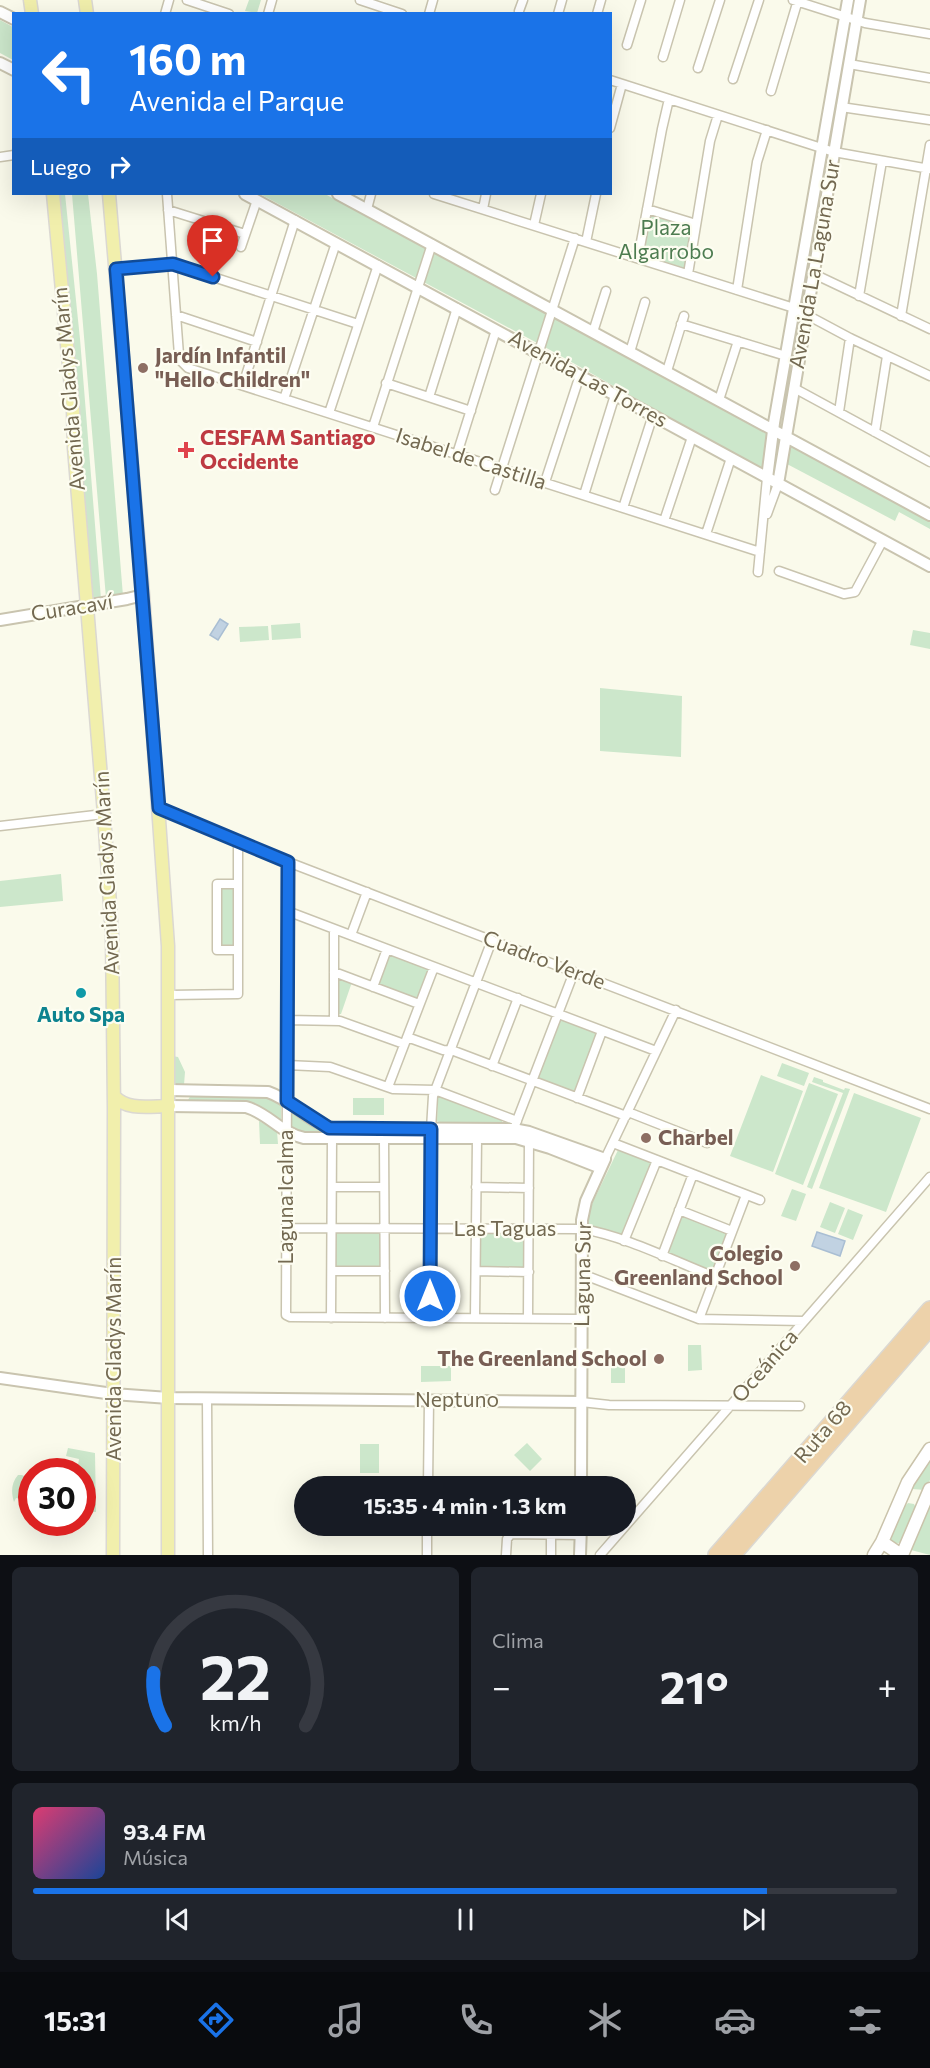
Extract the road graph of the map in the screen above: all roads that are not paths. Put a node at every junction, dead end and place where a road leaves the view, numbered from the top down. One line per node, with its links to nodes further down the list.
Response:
1 (187, 0): 12 (street)
2 (360, 0): 13 (street)
3 (523, 0): 11 (street)
4 (641, 0): 17 (street)
5 (680, 0): 18 (street)
6 (720, 0): 20 (street)
7 (759, 0): 22 (street)
8 (848, 0): 14 (street, Avenida La Laguna Sur)
9 (860, 0): 15 (street, Avenida La Laguna Sur)
10 (796, 1): 14 (street); 25 (street)
11 (519, 11)
12 (218, 12)
13 (396, 12)
14 (845, 17): 15 (street); 33 (street, Avenida La Laguna Sur)
15 (856, 20): 16 (street); 19 (street, Avenida La Laguna Sur)
16 (930, 34)
17 (627, 45)
18 (663, 57)
19 (849, 64): 21 (street); 27 (street, Avenida La Laguna Sur)
20 (698, 68)
21 (930, 78)
22 (734, 79)
23 (612, 81): 24 (street)
24 (622, 84): 26 (street); 30 (street)
25 (771, 91)
26 (669, 99): 28 (street); 50 (street)
27 (841, 107): 29 (street); 34 (street, Avenida La Laguna Sur)
28 (718, 115): 31 (street); 53 (street)
29 (930, 120)
30 (612, 121)
31 (767, 130): 33 (street); 68 (street)
32 (930, 145): 36 (street)
33 (821, 148): 34 (street); 74 (street, Avenida La Laguna Sur)
34 (834, 152): 35 (street); 66 (street, Avenida La Laguna Sur)
35 (882, 161): 36 (street); 71 (street)
36 (928, 168): 79 (street)
37 (53, 195): 130 (main road, Avenida Gladys Marín)
38 (109, 195): 64 (main road)
39 (167, 195): 51 (street)
40 (247, 195): 47 (street, Avenida Las Torres)
41 (340, 195): 48 (street, Avenida Las Torres)
42 (371, 195): 48 (street)
43 (437, 195): 49 (street)
44 (486, 195): 49 (street)
45 (541, 195): 54 (street)
46 (596, 195): 57 (street)
47 (257, 200): 52 (street, Avenida Las Torres); 55 (street)
48 (367, 209): 59 (street, Avenida Las Torres)
49 (483, 209): 54 (street)
50 (647, 209): 53 (street); 61 (street)
51 (168, 210): 55 (street); 62 (street)
52 (295, 220): 58 (street, Avenida Las Torres); 70 (street)
53 (696, 224): 65 (street)
54 (534, 225): 56 (street)
55 (245, 234): 60 (street)
56 (575, 238): 57 (street); 76 (street)
57 (586, 242): 61 (street)
58 (336, 243): 63 (street, Avenida Las Torres); 75 (street)
59 (432, 244): 67 (street); 76 (street, Avenida Las Torres)
60 (241, 247)
61 (638, 258): 65 (street)
62 (173, 264): 64 (street); 70 (street); 78 (street)
63 (378, 265): 67 (street, Avenida Las Torres); 80 (street)
64 (116, 269): 129 (main road)
65 (688, 274): 68 (street)
66 (813, 274): 71 (street); 77 (street, Avenida La Laguna Sur)
67 (417, 286): 73 (street, Avenida Las Torres); 94 (street)
68 (737, 290): 74 (street)
69 (606, 291): 83 (street)
70 (271, 296): 75 (street); 86 (street)
71 (859, 296): 79 (street)
72 (645, 302): 87 (street)
73 (457, 308): 82 (street, Avenida Las Torres); 98 (street)
74 (794, 308): 77 (street); 89 (street, Avenida La Laguna Sur)
75 (313, 309): 80 (street); 99 (street)
76 (553, 310): 83 (street, Avenida Las Torres); 88 (street)
77 (807, 314): 84 (street); 96 (street, Avenida La Laguna Sur)
78 (176, 315): 86 (street); 95 (street, Isabel de Castilla)
79 (902, 316): 81 (street)
80 (358, 324): 103 (street)
81 (930, 329)
82 (496, 330): 88 (street, Avenida Las Torres); 101 (street)
83 (593, 332): 87 (street, Avenida Las Torres)
84 (850, 338): 90 (street); 102 (street)
85 (738, 341): 89 (street); 91 (street); 100 (street)
86 (257, 342): 95 (street)
87 (630, 352): 91 (street, Avenida Las Torres)
88 (539, 353): 93 (street, Avenida Las Torres); 113 (street)
89 (786, 356): 106 (street, Avenida La Laguna Sur)
90 (887, 356): 92 (street); 107 (street)
91 (667, 372): 100 (street, Avenida Las Torres)
92 (930, 376)
93 (578, 380): 97 (street, Avenida Las Torres); 115 (street)
94 (386, 383): 98 (street); 105 (street)
95 (243, 385): 99 (street, Isabel de Castilla)
96 (794, 388): 102 (street); 108 (street, Avenida La Laguna Sur)
97 (615, 395): 104 (street, Avenida Las Torres); 118 (street)
98 (429, 397): 101 (street)
99 (285, 399): 103 (street, Isabel de Castilla)
100 (719, 400): 106 (street, Avenida Las Torres)
101 (471, 411): 110 (street)
102 (839, 412): 107 (street)
103 (329, 413): 105 (street, Isabel de Castilla)
104 (653, 415): 109 (street, Avenida Las Torres); 119 (street)
105 (372, 427): 110 (street, Isabel de Castilla)
106 (774, 429): 108 (street, Avenida Las Torres); 114 (street, Avenida La Laguna Sur)
107 (875, 432): 112 (street)
108 (787, 436): 116 (street, Avenida La Laguna Sur); 120 (street, Avenida Las Torres)
109 (692, 437): 111 (street, Avenida Las Torres); 121 (street)
110 (457, 454): 113 (street, Isabel de Castilla)
111 (731, 458): 114 (street, Avenida Las Torres); 123 (street)
112 (930, 458)
113 (502, 469): 115 (street, Isabel de Castilla); 117 (street)
114 (767, 478): 116 (street, Avenida Las Torres); 122 (street, Avenida La Laguna Sur)
115 (545, 483): 118 (street, Isabel de Castilla)
116 (778, 484): 122 (street, Avenida La Laguna Sur); 124 (street, Avenida Las Torres)
117 (495, 490)
118 (584, 495): 119 (street, Isabel de Castilla)
119 (623, 508): 121 (street, Isabel de Castilla)
120 (930, 515)
121 (664, 521): 123 (street, Isabel de Castilla)
122 (763, 526): 125 (street, Avenida La Laguna Sur)
123 (706, 534): 125 (street, Isabel de Castilla)
124 (883, 540): 126 (street, Avenida Las Torres); 127 (street)
125 (760, 552): 128 (street, Avenida La Laguna Sur)
126 (930, 566)
127 (779, 571)
128 (758, 572)
129 (143, 595): 130 (street, Curacaví); 132 (main road)
130 (87, 606): 131 (street, Curacaví); 133 (main road, Avenida Gladys Marín)
131 (0, 620)
132 (159, 808): 135 (street, Cuadro Verde); 150 (main road)
133 (104, 814): 134 (street); 167 (main road, Avenida Gladys Marín)
134 (0, 826)
135 (238, 840): 136 (street, Cuadro Verde); 137 (street)
136 (288, 862): 138 (street, Cuadro Verde); 139 (street, Laguna Icalma)
137 (237, 884): 144 (street); 144 (street)
138 (367, 892): 141 (street); 142 (street, Cuadro Verde)
139 (288, 911): 140 (street); 155 (street, Laguna Icalma)
140 (334, 928): 141 (street); 146 (street)
141 (351, 935): 143 (street)
142 (492, 940): 147 (street, Cuadro Verde); 148 (street)
143 (387, 949): 145 (street); 149 (street)
144 (237, 950): 150 (street)
145 (434, 967): 148 (street); 152 (street)
146 (334, 972): 149 (street); 156 (street)
147 (574, 972): 153 (street, Cuadro Verde); 154 (street)
148 (476, 983): 151 (street); 159 (street)
149 (373, 987): 152 (street)
150 (169, 995): 165 (main road)
151 (518, 998): 154 (street); 162 (street)
152 (419, 1005): 158 (street)
153 (676, 1010): 160 (street, Laguna Sur); 171 (street, Cuadro Verde)
154 (558, 1014): 157 (street); 163 (street)
155 (287, 1020): 156 (street); 161 (street, Laguna Icalma)
156 (334, 1020): 158 (street)
157 (602, 1031): 160 (street); 168 (street)
158 (406, 1041): 159 (street); 164 (street)
159 (450, 1051): 162 (street); 166 (street)
160 (656, 1051): 172 (street, Laguna Sur)
161 (287, 1065): 164 (street); 169 (street, Laguna Icalma)
162 (492, 1066): 163 (street)
163 (532, 1081): 168 (street); 173 (street)
164 (388, 1087): 166 (street)
165 (169, 1090): 169 (street); 170 (main road)
166 (435, 1090): 173 (street); 175 (street)
167 (114, 1096): 170 (main road); 220 (main road, Avenida Gladys Marín)
168 (577, 1098): 172 (street)
169 (287, 1101): 174 (street, Laguna Icalma); 175 (street)
170 (169, 1106): 174 (street); 221 (main road)
171 (930, 1109)
172 (627, 1114): 180 (street, Laguna Sur); 181 (street)
173 (515, 1125): 175 (street); 176 (street)
174 (287, 1131): 177 (street); 193 (street, Laguna Icalma)
175 (431, 1134): 178 (street); 179 (street); 196 (street)
176 (529, 1136): 179 (street); 183 (street); 189 (street)
177 (332, 1138): 178 (street); 186 (street)
178 (384, 1139): 187 (street)
179 (477, 1139): 188 (street)
180 (613, 1143): 182 (street); 183 (street, Laguna Sur)
181 (707, 1143)
182 (657, 1160): 184 (street); 201 (street)
183 (603, 1163): 199 (street, Laguna Sur)
184 (693, 1174): 190 (street); 192 (street)
185 (930, 1177): 217 (street, Oceánica)
186 (332, 1187): 187 (street); 194 (street)
187 (384, 1187): 195 (street)
188 (476, 1187): 189 (street); 197 (street)
189 (529, 1188): 198 (street)
190 (746, 1195): 191 (street); 200 (street)
191 (760, 1200)
192 (679, 1210): 200 (street); 202 (street)
193 (286, 1228): 194 (street, Las Taguas); 210 (street, Laguna Icalma)
194 (332, 1228): 195 (street, Las Taguas); 203 (street)
195 (384, 1229): 196 (street, Las Taguas); 204 (street)
196 (431, 1229): 197 (street, Las Taguas); 212 (street)
197 (476, 1229): 198 (street, Las Taguas); 205 (street)
198 (529, 1229): 199 (street, Las Taguas); 206 (street)
199 (582, 1229): 201 (street, Las Taguas); 207 (street, Laguna Sur)
200 (732, 1231): 208 (street)
201 (624, 1241): 202 (street, Las Taguas)
202 (662, 1256): 208 (street, Las Taguas)
203 (332, 1271): 204 (street); 210 (street)
204 (385, 1271): 211 (street)
205 (476, 1271): 206 (street); 213 (street)
206 (529, 1272): 214 (street)
207 (582, 1274): 215 (street, Laguna Sur); 216 (street)
208 (715, 1277): 216 (street)
209 (930, 1309): 245 (highway, Ruta 68)
210 (331, 1318): 211 (street)
211 (385, 1318): 212 (street)
212 (430, 1318): 213 (street)
213 (475, 1318): 214 (street)
214 (528, 1318): 215 (street)
215 (582, 1319): 224 (street, Laguna Sur)
216 (699, 1319): 217 (street)
217 (804, 1321): 225 (street, Oceánica)
218 (930, 1328): 246 (highway, Ruta 68)
219 (0, 1378): 220 (street, Neptuno)
220 (113, 1394): 221 (street, Neptuno); 237 (main road, Avenida Gladys Marín)
221 (169, 1398): 222 (street, Neptuno); 238 (main road)
222 (207, 1399): 223 (street, Neptuno); 239 (street)
223 (429, 1400): 224 (street, Neptuno); 228 (street)
224 (581, 1402): 225 (street, Neptuno); 229 (street, Laguna Sur)
225 (730, 1405): 226 (street, Neptuno); 244 (street, Oceánica)
226 (800, 1406)
227 (930, 1449): 231 (main road)
228 (428, 1476)
229 (581, 1476)
230 (929, 1494): 231 (main road); 248 (main road)
231 (899, 1499): 236 (main road)
232 (427, 1536): 240 (street)
233 (510, 1536): 241 (street)
234 (551, 1536): 242 (street)
235 (580, 1536): 243 (street)
236 (882, 1542): 247 (main road); 248 (main road)
237 (113, 1555)
238 (168, 1555)
239 (207, 1555)
240 (427, 1555)
241 (506, 1555)
242 (551, 1555)
243 (580, 1555)
244 (600, 1555)
245 (717, 1555)
246 (733, 1555)
247 (874, 1555)
248 (901, 1555)

